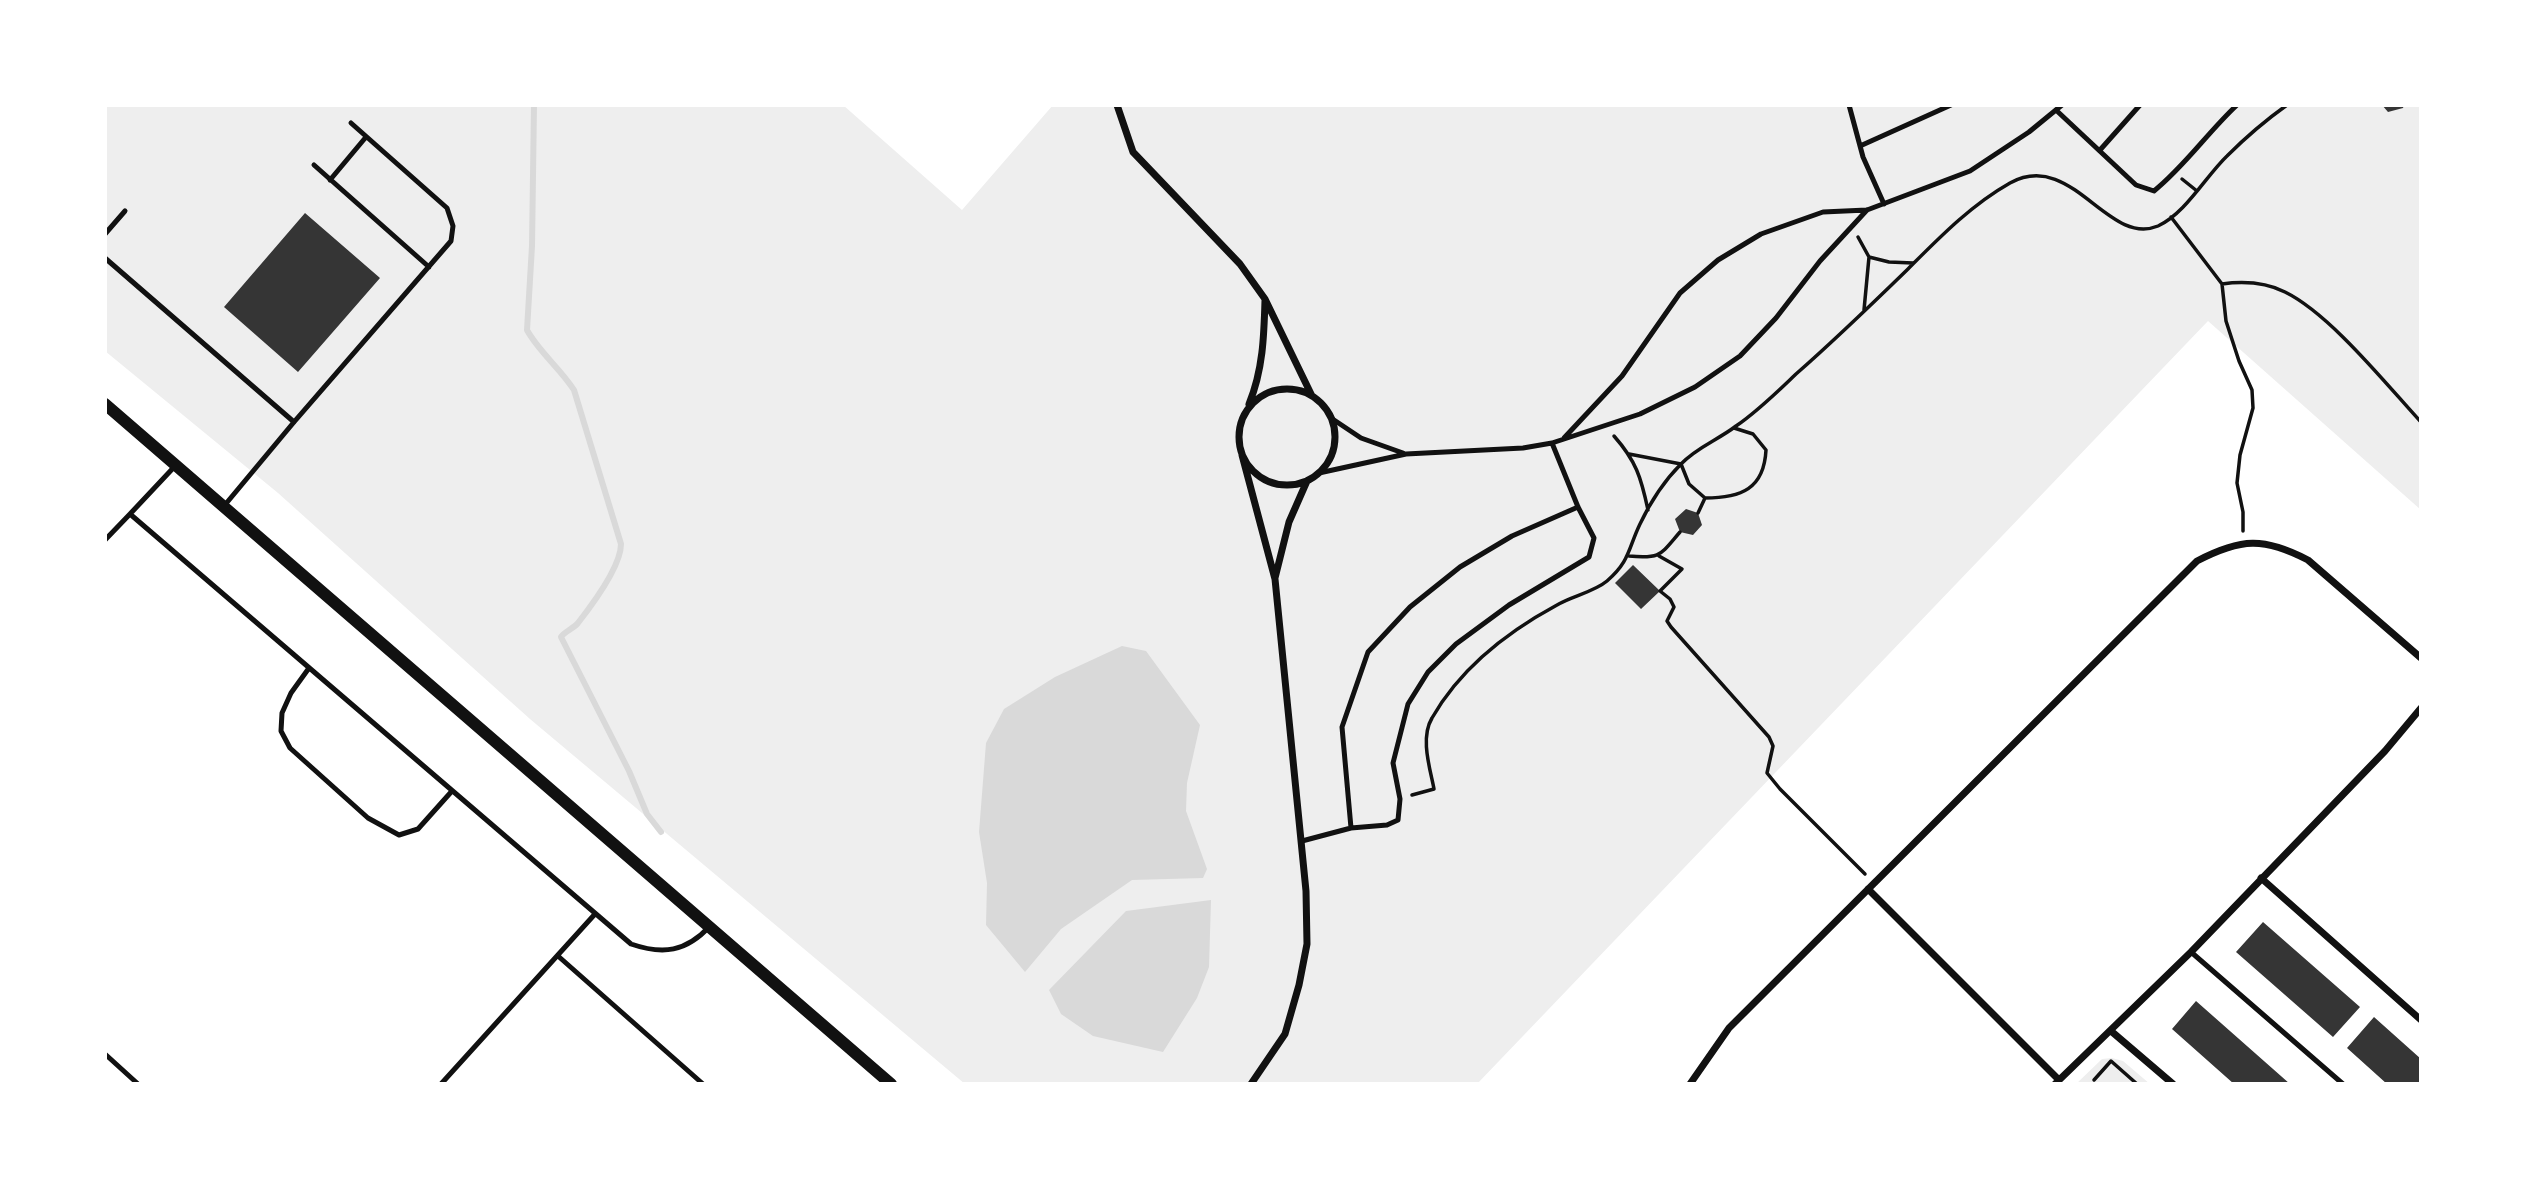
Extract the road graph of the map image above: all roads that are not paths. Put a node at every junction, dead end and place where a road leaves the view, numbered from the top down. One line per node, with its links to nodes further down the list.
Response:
1 (1117, 105): 20 (street)
2 (1849, 105): 10 (lane)
3 (1951, 105): 10 (lane)
4 (2062, 105): 7 (lane)
5 (2140, 105): 11 (lane)
6 (2238, 105): 11 (lane)
7 (2057, 111): 11 (lane); 14 (lane)
8 (351, 123): 9 (lane)
9 (366, 136): 13 (lane); 19 (lane)
10 (1860, 146): 14 (lane)
11 (2100, 150)
12 (314, 165): 13 (lane)
13 (330, 180): 19 (lane)
14 (1884, 204): 15 (lane)
15 (1867, 210): 26 (lane); 26 (lane)
16 (125, 211): 17 (lane)
17 (105, 234)
18 (105, 258): 25 (lane)
19 (429, 267): 25 (lane)
20 (1265, 299): 21 (street); 23 (street)
21 (1312, 396): 23 (street); 24 (street)
22 (105, 404): 30 (street)
23 (1246, 411): 29 (street)
24 (1331, 418): 28 (lane); 31 (street)
25 (294, 422): 33 (lane)
26 (1562, 440): 27 (lane)
27 (1552, 443): 28 (lane); 34 (lane)
28 (1406, 454): 31 (lane)
29 (1242, 455): 32 (street); 37 (street)
30 (176, 465): 33 (street); 35 (lane)
31 (1319, 473): 32 (street)
32 (1307, 481): 37 (street)
33 (224, 506): 47 (street)
34 (1578, 507): 42 (lane); 42 (lane)
35 (130, 514): 36 (lane); 39 (lane)
36 (105, 540)
37 (1275, 579): 43 (street)
38 (2421, 658): 45 (street)
39 (309, 668): 41 (lane); 41 (lane)
40 (2421, 708): 44 (street)
41 (452, 791): 46 (lane)
42 (1351, 828): 43 (lane)
43 (1302, 841): 58 (street)
44 (2261, 878): 48 (street); 50 (street)
45 (1871, 886): 53 (street); 59 (street)
46 (595, 914): 47 (lane); 49 (lane)
47 (710, 926): 57 (street)
48 (2191, 952): 51 (street); 61 (lane)
49 (558, 956): 55 (lane); 56 (lane)
50 (2421, 1020)
51 (2111, 1031): 53 (street); 60 (street)
52 (105, 1054): 54 (lane)
53 (2057, 1082)
54 (138, 1084)
55 (441, 1084)
56 (703, 1084)
57 (891, 1084)
58 (1251, 1084)
59 (1690, 1084)
60 (2173, 1084)
61 (2343, 1084)

